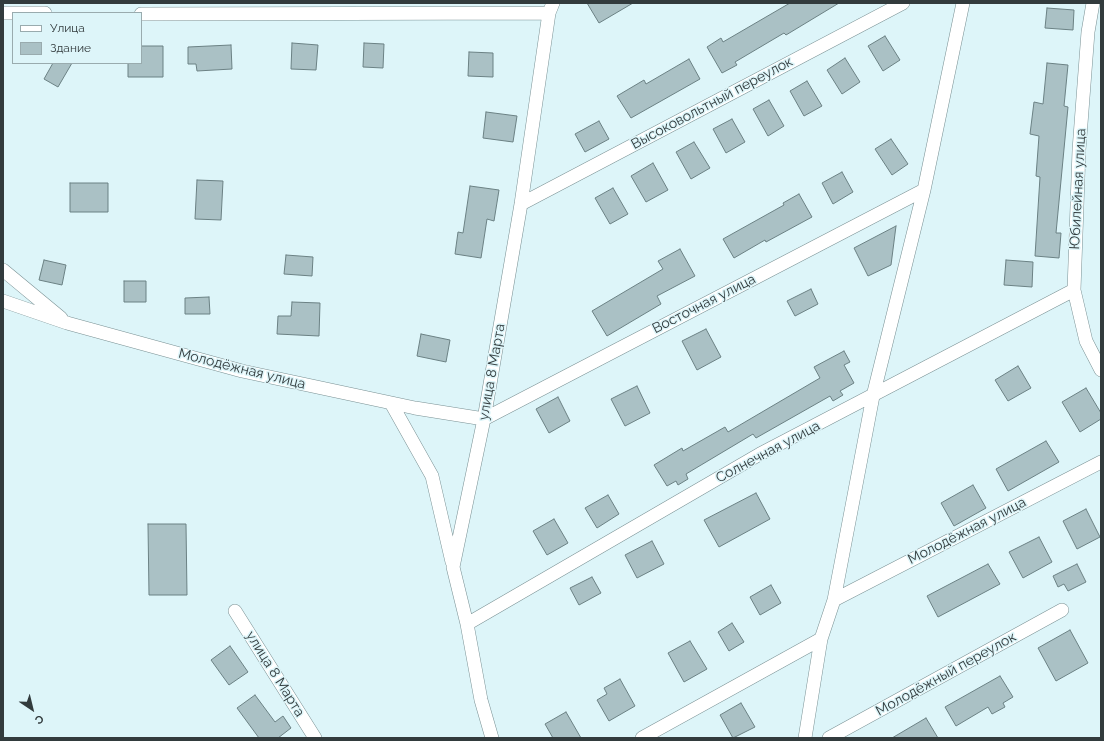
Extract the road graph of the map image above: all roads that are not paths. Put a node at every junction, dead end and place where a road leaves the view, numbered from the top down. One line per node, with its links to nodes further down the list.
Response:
1 (904, 3): 7 (street, Высоковольтный переулок)
2 (963, 3): 6 (street)
3 (1093, 3): 9 (street, Юбилейная улица)
4 (551, 8): 5 (street); 7 (street, улица 8 Марта)
5 (142, 14)
6 (924, 190): 13 (street); 15 (street, Восточная улица)
7 (521, 204): 15 (street, улица 8 Марта)
8 (3, 270): 11 (street)
9 (1074, 290): 12 (street, Юбилейная улица); 13 (street, Солнечная улица)
10 (3, 301): 11 (street, Молодёжная улица)
11 (68, 323): 14 (street, Молодёжная улица)
12 (1101, 370)
13 (873, 396): 18 (street); 21 (street, Солнечная улица)
14 (392, 403): 15 (street, Молодёжная улица); 17 (street)
15 (484, 419): 17 (street, улица 8 Марта)
16 (1101, 462): 18 (street, Молодёжная улица)
17 (453, 567): 21 (street, улица 8 Марта)
18 (834, 600): 22 (street)
19 (1062, 610): 27 (street, Молодёжный переулок)
20 (235, 611): 23 (street, улица 8 Марта)
21 (467, 624): 24 (street, улица 8 Марта)
22 (821, 639): 25 (street); 26 (street)
23 (315, 738)
24 (492, 738)
25 (642, 738)
26 (805, 738)
27 (829, 738)

